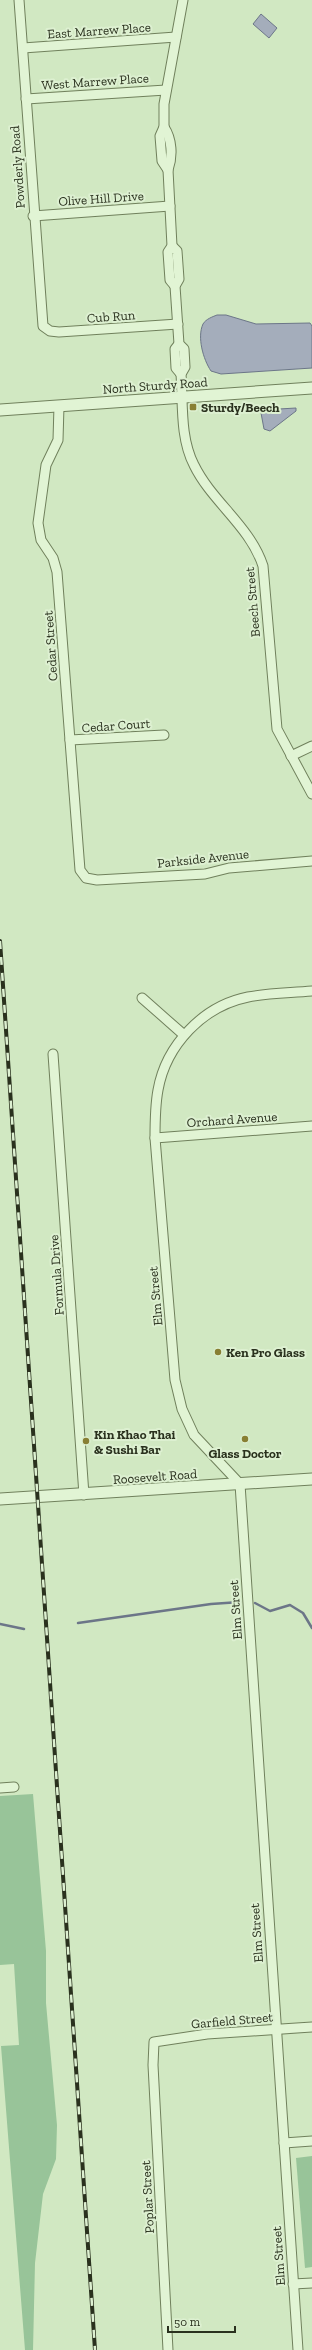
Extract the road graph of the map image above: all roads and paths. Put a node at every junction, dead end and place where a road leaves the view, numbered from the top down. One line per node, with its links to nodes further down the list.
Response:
1 (19, 0): 4 (street, Powderly Road)
2 (183, 0): 3 (street, Beech Street)
3 (176, 37): 4 (street, East Marrew Place); 5 (street, Beech Street)
4 (23, 48): 6 (street, Powderly Road)
5 (166, 90): 6 (street, West Marrew Place); 7 (street, Beech Street)
6 (26, 99): 8 (street, Powderly Road)
7 (170, 206): 8 (street, Olive Hill Drive); 9 (street, Beech Street)
8 (33, 216): 10 (street, Powderly Road)
9 (178, 324): 10 (street, Cub Run); 12 (street, Beech Street)
10 (46, 330)
11 (312, 388): 12 (street, North Sturdy Road)
12 (183, 397): 13 (street, North Sturdy Road); 18 (street, Beech Street)
13 (59, 406): 14 (street, North Sturdy Road); 16 (street, Cedar Street)
14 (0, 410)
15 (164, 734): 16 (street, Cedar Court)
16 (70, 740): 21 (street, Cedar Street)
17 (312, 746): 18 (street)
18 (291, 756): 19 (street, Beech Street)
19 (312, 794)
20 (312, 861): 21 (street, Parkside Avenue)
21 (97, 880)
22 (312, 991): 24 (street, Elm Street)
23 (142, 998): 24 (street)
24 (184, 1035): 27 (street, Elm Street)
25 (53, 1054): 30 (street, Formula Drive)
26 (312, 1126): 27 (street, Orchard Avenue)
27 (155, 1138): 29 (street, Elm Street)
28 (312, 1479): 29 (street, Roosevelt Road)
29 (240, 1484): 30 (street, Roosevelt Road); 35 (street, Elm Street)
30 (84, 1495): 31 (street, Roosevelt Road)
31 (0, 1499)
32 (14, 1786): 33 (street)
33 (0, 1788)
34 (312, 2027): 35 (street, Garfield Street)
35 (276, 2030): 36 (street, Garfield Street); 38 (street, Elm Street)
36 (154, 2042): 41 (street, Poplar Street)
37 (312, 2141): 38 (street)
38 (284, 2143): 40 (street, Elm Street)
39 (312, 2283): 40 (street)
40 (293, 2284): 42 (street, Elm Street)
41 (168, 2350)
42 (298, 2350)

